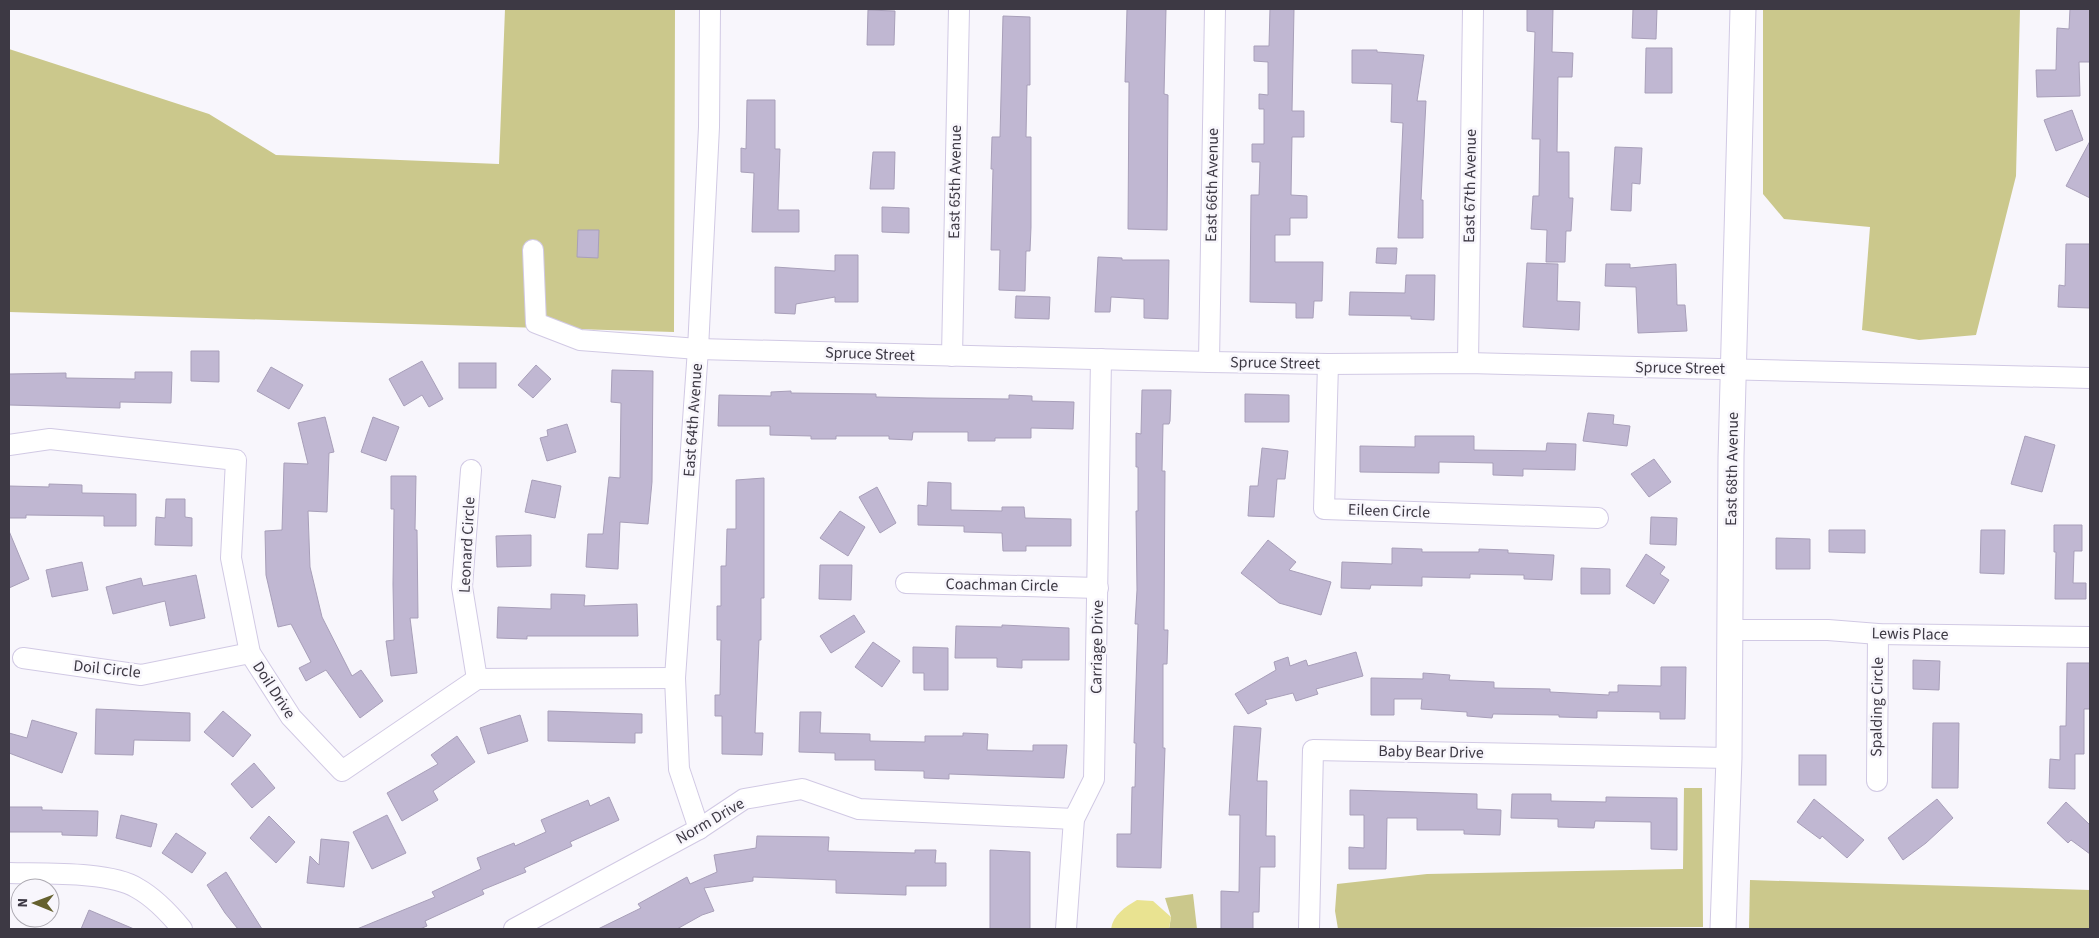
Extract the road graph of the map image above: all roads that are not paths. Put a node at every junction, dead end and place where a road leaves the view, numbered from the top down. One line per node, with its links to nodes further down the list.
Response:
1 (710, 9): 7 (street, East 64th Avenue)
2 (959, 9): 8 (street, East 65th Avenue)
3 (1215, 9): 10 (street, East 66th Avenue)
4 (1473, 9): 11 (street, East 67th Avenue)
5 (1742, 9): 13 (street, East 68th Avenue)
6 (533, 250): 7 (street, Spruce Street)
7 (698, 349): 8 (street, Spruce Street); 25 (street, East 64th Avenue)
8 (952, 356): 9 (street, Spruce Street)
9 (1101, 360): 10 (street, Spruce Street); 19 (street, Carriage Drive)
10 (1209, 362): 12 (street, Spruce Street)
11 (1468, 363): 12 (street, Spruce Street); 13 (street, Spruce Street)
12 (1328, 364): 17 (street, Eileen Circle)
13 (1734, 370): 14 (street, Spruce Street); 20 (street, East 68th Avenue)
14 (2090, 378)
15 (9, 445): 23 (street, Doil Drive)
16 (471, 470): 26 (street, Leonard Circle)
17 (1598, 518)
18 (906, 583): 19 (street, Coachman Circle)
19 (1098, 588): 29 (street, Carriage Drive)
20 (1730, 630): 21 (street, Lewis Place); 27 (street, East 68th Avenue)
21 (1878, 634): 22 (street, Lewis Place); 28 (street, Spalding Circle)
22 (2090, 637)
23 (250, 653): 24 (street, Doil Circle); 26 (street, Doil Drive)
24 (23, 658)
25 (675, 678): 26 (street); 30 (street, East 64th Avenue)
26 (477, 679)
27 (1729, 758): 35 (street, Baby Bear Drive); 36 (street, East 68th Avenue)
28 (1877, 781)
29 (1074, 819): 30 (street, Norm Drive); 34 (street, Carriage Drive)
30 (699, 829): 33 (street, Norm Drive)
31 (9, 873): 32 (street)
32 (182, 929)
33 (514, 929)
34 (1066, 929)
35 (1309, 929)
36 (1723, 929)

